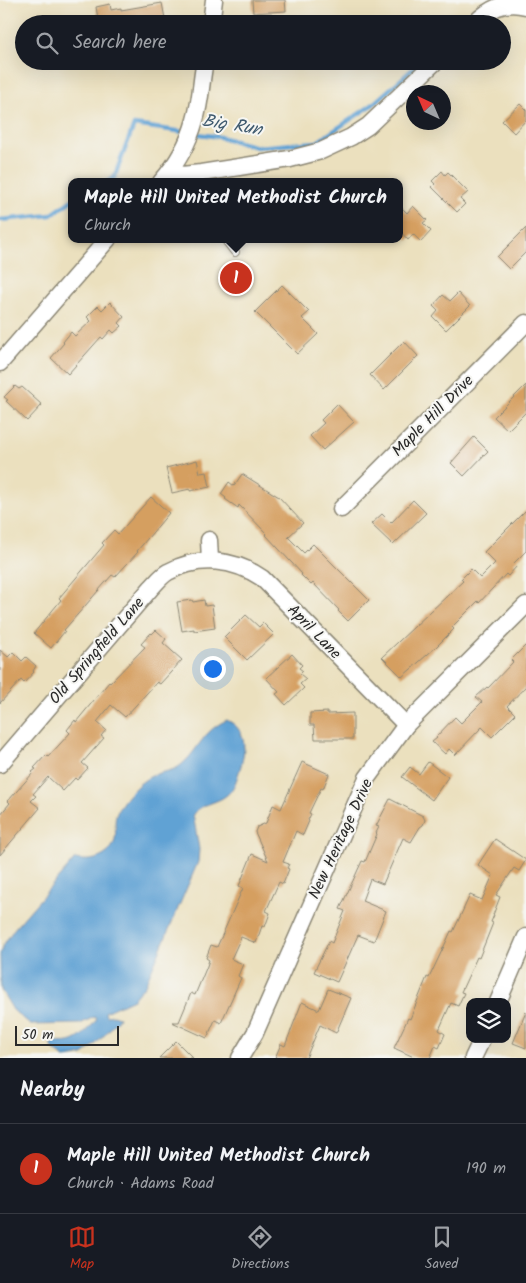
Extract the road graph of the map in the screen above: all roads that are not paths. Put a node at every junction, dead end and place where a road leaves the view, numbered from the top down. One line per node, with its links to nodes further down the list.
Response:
1 (214, 0): 3 (street)
2 (526, 6): 4 (street)
3 (212, 15)
4 (484, 15)
5 (204, 70): 7 (street)
6 (427, 70): 7 (street)
7 (174, 177)
8 (105, 243): 12 (street)
9 (228, 243): 10 (lane)
10 (235, 252)
11 (526, 323): 13 (street, Maple Hill Drive)
12 (0, 363)
13 (341, 509)
14 (209, 540): 15 (street)
15 (210, 560): 17 (street, April Lane); 18 (street, Old Springfield Lane)
16 (526, 605): 17 (street, New Heritage Drive)
17 (406, 725): 22 (street, New Heritage Drive)
18 (0, 764)
19 (526, 937): 20 (street)
20 (500, 998)
21 (480, 1043): 23 (street)
22 (240, 1058)
23 (474, 1058)

